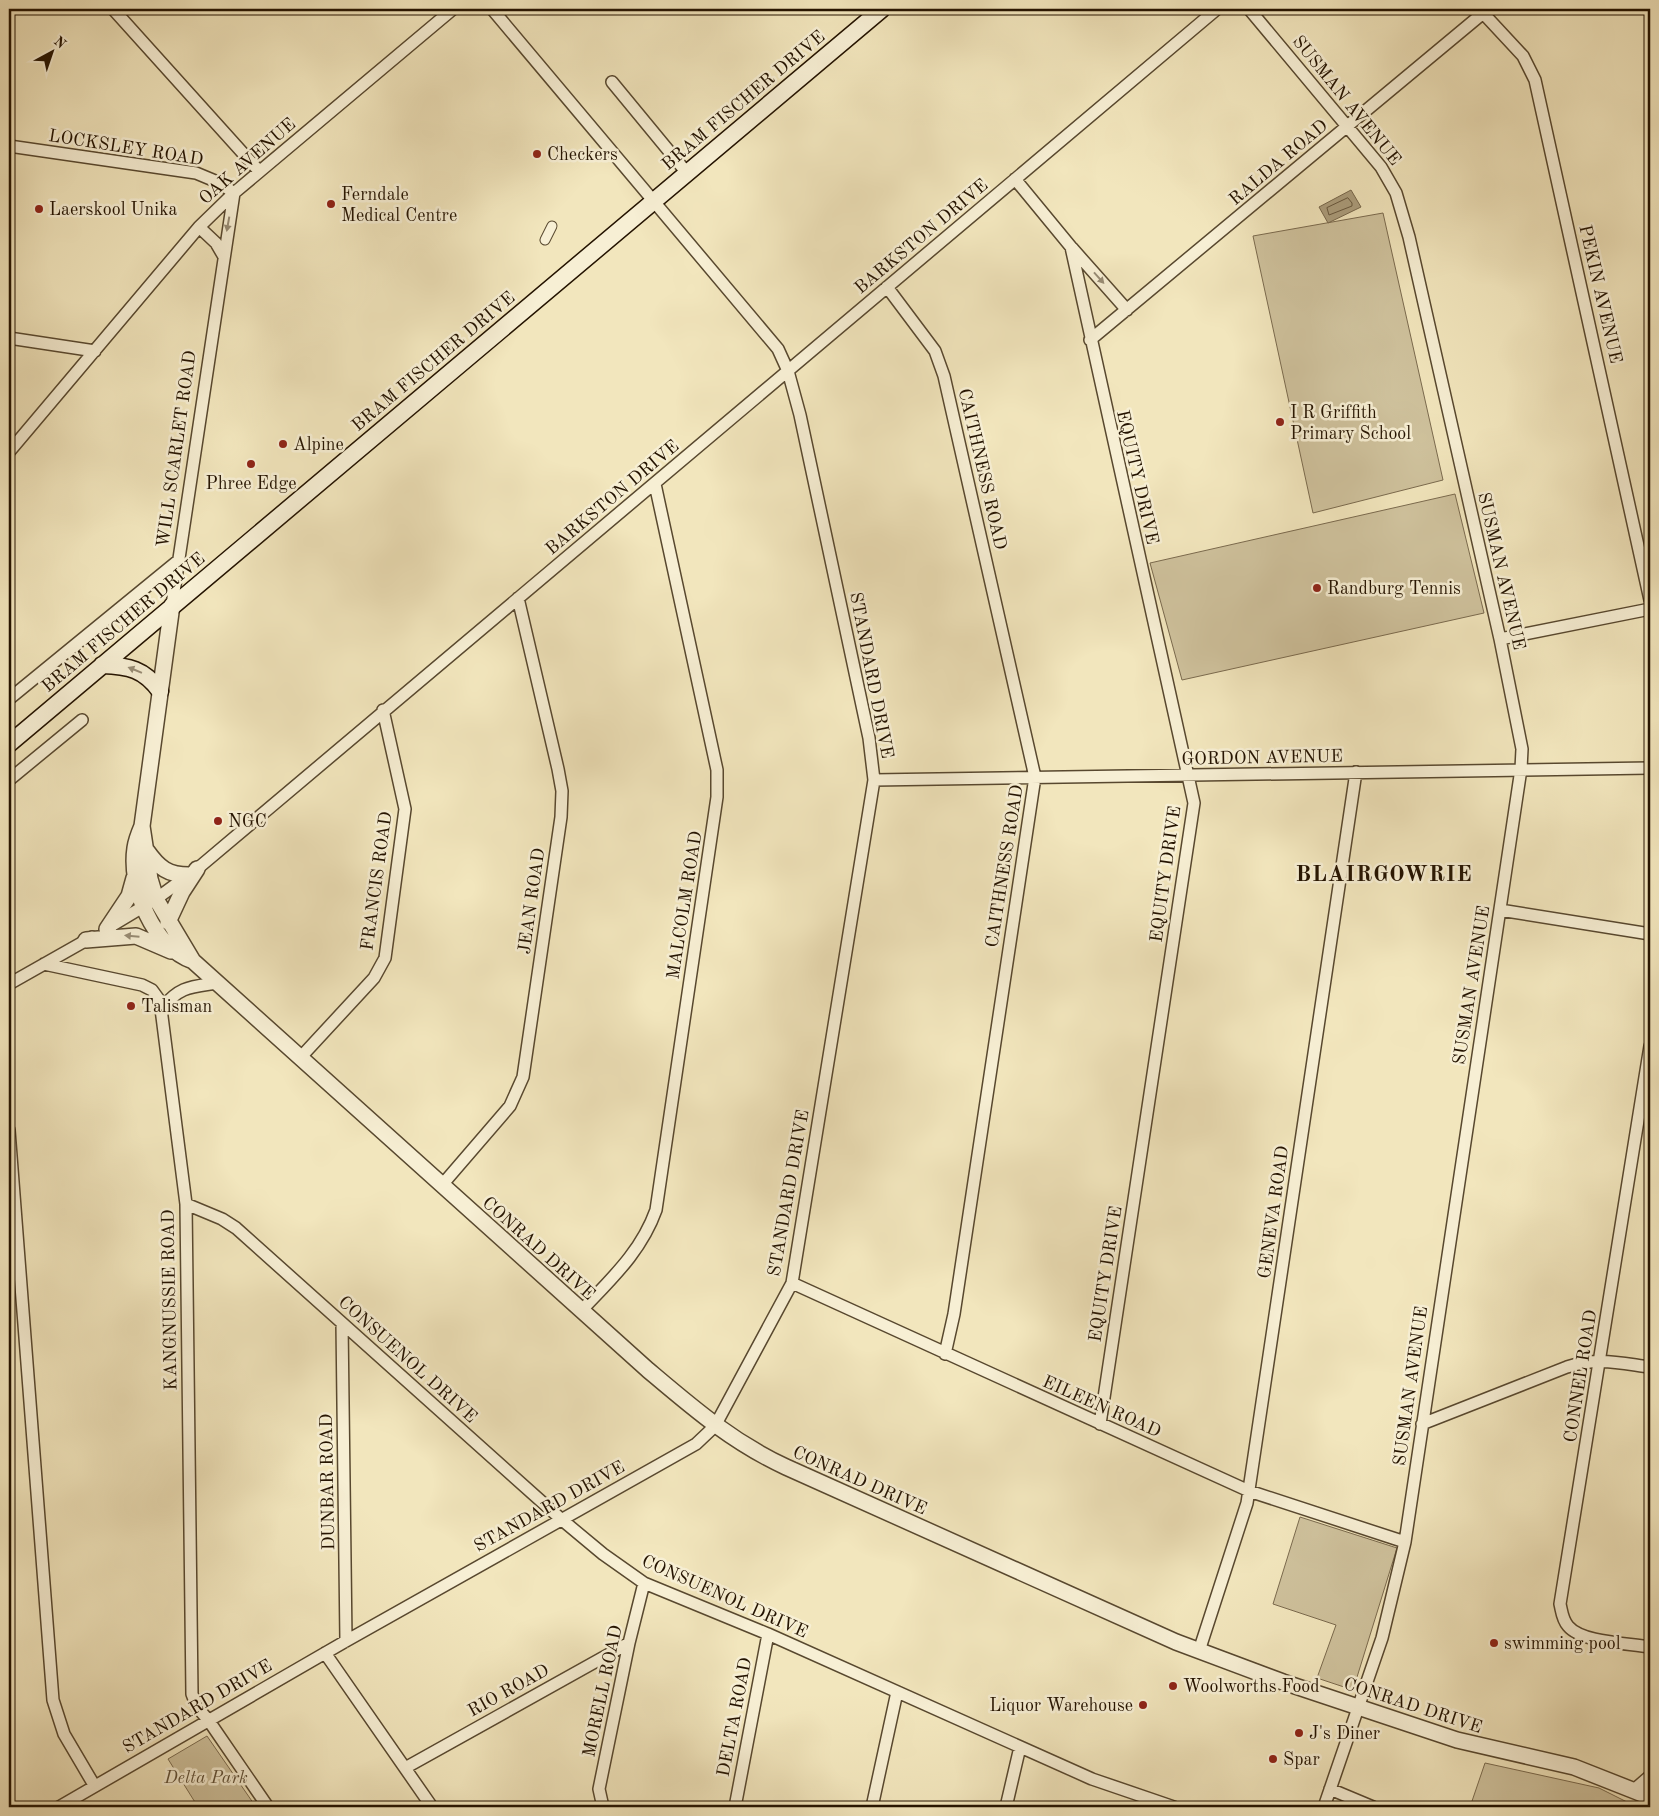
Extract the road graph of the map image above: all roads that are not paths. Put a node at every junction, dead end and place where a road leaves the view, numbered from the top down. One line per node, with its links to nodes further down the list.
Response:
1 (113, 9): 11 (street)
2 (453, 9): 11 (street, OAK AVENUE)
3 (492, 9): 15 (street, STANDARD DRIVE)
4 (882, 9): 12 (main road, BRAM FISCHER DRIVE)
5 (1217, 9): 13 (street, BARKSTON DRIVE)
6 (1249, 9): 9 (street, SUSMAN AVENUE)
7 (1485, 11): 9 (street, RALDA ROAD); 31 (street, PEKIN AVENUE)
8 (612, 82): 12 (street)
9 (1347, 126): 22 (street, RALDA ROAD); 34 (street, SUSMAN AVENUE)
10 (9, 146): 14 (street, LOCKSLEY ROAD)
11 (259, 171): 14 (street, OAK AVENUE)
12 (687, 173): 15 (main road, BRAM FISCHER DRIVE)
13 (1015, 179): 19 (street, EQUITY DRIVE); 21 (street, BARKSTON DRIVE)
14 (234, 193): 17 (street, OAK AVENUE); 20 (street, WILL SCARLET ROAD, one-way to 20)
15 (654, 202): 26 (street, STANDARD DRIVE); 32 (main road, BRAM FISCHER DRIVE)
16 (552, 226): 18 (street)
17 (199, 227): 20 (street); 25 (street, OAK AVENUE)
18 (545, 240)
19 (1071, 247): 22 (street, EQUITY DRIVE, one-way to 22); 24 (street, EQUITY DRIVE)
20 (223, 255): 29 (street, WILL SCARLET ROAD)
21 (888, 287): 26 (street, BARKSTON DRIVE); 45 (street, CAITHNESS ROAD)
22 (1127, 310): 24 (street, RALDA ROAD)
23 (9, 338): 25 (street)
24 (1090, 340): 44 (street, EQUITY DRIVE)
25 (94, 351): 27 (street, OAK AVENUE)
26 (788, 371): 28 (street, BARKSTON DRIVE); 47 (street, STANDARD DRIVE)
27 (9, 452)
28 (655, 484): 30 (street, BARKSTON DRIVE); 70 (street, MALCOLM ROAD)
29 (179, 560): 32 (street, WILL SCARLET ROAD); 37 (street, BRAM FISCHER DRIVE)
30 (518, 598): 38 (street, BARKSTON DRIVE); 67 (street, JEAN ROAD)
31 (1650, 600)
32 (172, 605): 35 (main road, BRAM FISCHER DRIVE); 36 (street, WILL SCARLET ROAD)
33 (1650, 608): 34 (street)
34 (1500, 639): 42 (street, SUSMAN AVENUE)
35 (102, 665): 36 (main road, one-way to 35); 40 (main road, BRAM FISCHER DRIVE)
36 (160, 691): 48 (street, WILL SCARLET ROAD)
37 (9, 699)
38 (383, 710): 51 (street, BARKSTON DRIVE); 65 (street, FRANCIS ROAD)
39 (82, 720): 46 (street)
40 (9, 744)
41 (1650, 768): 42 (street, GORDON AVENUE)
42 (1521, 770): 43 (street, GORDON AVENUE); 53 (street, SUSMAN AVENUE)
43 (1356, 772): 44 (street, GORDON AVENUE); 78 (street, GENEVA ROAD)
44 (1187, 776): 45 (street, GORDON AVENUE); 75 (street, EQUITY DRIVE)
45 (1035, 777): 47 (street, GORDON AVENUE); 72 (street, CAITHNESS ROAD)
46 (9, 780)
47 (874, 780): 69 (street, STANDARD DRIVE)
48 (142, 826): 49 (street, WILL SCARLET ROAD); 50 (street, WILL SCARLET ROAD)
49 (147, 851): 51 (street); 52 (street, WILL SCARLET ROAD)
50 (135, 869): 52 (street, WILL SCARLET ROAD); 55 (street)
51 (193, 872): 52 (street, BARKSTON DRIVE); 54 (street)
52 (150, 903): 54 (street, CONRAD DRIVE); 55 (street, BARKSTON DRIVE); 58 (street, CONRAD DRIVE)
53 (1500, 910): 56 (street); 76 (street, SUSMAN AVENUE)
54 (168, 922): 59 (street, CONRAD DRIVE)
55 (106, 929): 57 (street, BARKSTON DRIVE)
56 (1650, 934)
57 (86, 940): 58 (street, one-way to 57); 60 (street, BARKSTON DRIVE)
58 (174, 952): 59 (street, CONRAD DRIVE)
59 (192, 961): 61 (street, CONRAD DRIVE)
60 (44, 964): 62 (street, BARKSTON DRIVE); 63 (street, KANGNUSSIE ROAD)
61 (217, 983): 63 (street); 65 (street, CONRAD DRIVE)
62 (9, 984)
63 (162, 1008): 68 (street, KANGNUSSIE ROAD)
64 (1650, 1046): 73 (street, CONNEL ROAD)
65 (300, 1058): 67 (street, CONRAD DRIVE)
66 (9, 1130): 94 (street)
67 (442, 1185): 70 (street, CONRAD DRIVE)
68 (186, 1204): 71 (street, CONSUENOL DRIVE); 90 (street, KANGNUSSIE ROAD)
69 (792, 1283): 72 (street, EILEEN ROAD); 77 (street, STANDARD DRIVE)
70 (581, 1311): 77 (street, CONRAD DRIVE)
71 (342, 1323): 79 (street, CONSUENOL DRIVE); 83 (street, DUNBAR ROAD)
72 (945, 1354): 75 (street, EILEEN ROAD)
73 (1601, 1360): 74 (street); 76 (street); 85 (street, CONNEL ROAD)
74 (1650, 1367)
75 (1100, 1424): 78 (street, EILEEN ROAD)
76 (1422, 1424): 80 (street, SUSMAN AVENUE)
77 (715, 1426): 79 (street, STANDARD DRIVE); 86 (street, CONRAD DRIVE)
78 (1249, 1490): 80 (street, EILEEN ROAD); 86 (street, GENEVA ROAD)
79 (561, 1519): 81 (street, CONSUENOL DRIVE); 83 (street, STANDARD DRIVE)
80 (1405, 1542): 89 (street, SUSMAN AVENUE)
81 (644, 1582): 82 (street, CONSUENOL DRIVE); 84 (street, MORELL ROAD)
82 (768, 1634): 88 (street, CONSUENOL DRIVE); 104 (street, DELTA ROAD)
83 (346, 1641): 87 (street, STANDARD DRIVE)
84 (629, 1642): 92 (street, RIO ROAD); 103 (street, MORELL ROAD)
85 (1650, 1647)
86 (1199, 1651): 89 (street, CONRAD DRIVE)
87 (325, 1653): 90 (street, STANDARD DRIVE); 92 (street)
88 (896, 1692): 91 (street, CONSUENOL DRIVE); 105 (street)
89 (1358, 1707): 95 (street, SUSMAN AVENUE); 96 (street, CONRAD DRIVE)
90 (209, 1720): 94 (street, STANDARD DRIVE); 101 (street, KANGNUSSIE ROAD)
91 (1020, 1747): 99 (street, CONSUENOL DRIVE); 106 (street)
92 (405, 1768): 102 (street)
93 (1650, 1776): 96 (street)
94 (94, 1785): 98 (street, STANDARD DRIVE)
95 (1330, 1789): 108 (street, SUSMAN AVENUE); 109 (street)
96 (1634, 1789): 97 (street, CONRAD DRIVE)
97 (1650, 1797)
98 (61, 1805): 100 (street, STANDARD DRIVE)
99 (1159, 1805): 107 (street, CONSUENOL DRIVE)
100 (50, 1807)
101 (268, 1807)
102 (432, 1807)
103 (603, 1807)
104 (735, 1807)
105 (872, 1807)
106 (1006, 1807)
107 (1174, 1807)
108 (1324, 1807)
109 (1373, 1807)

